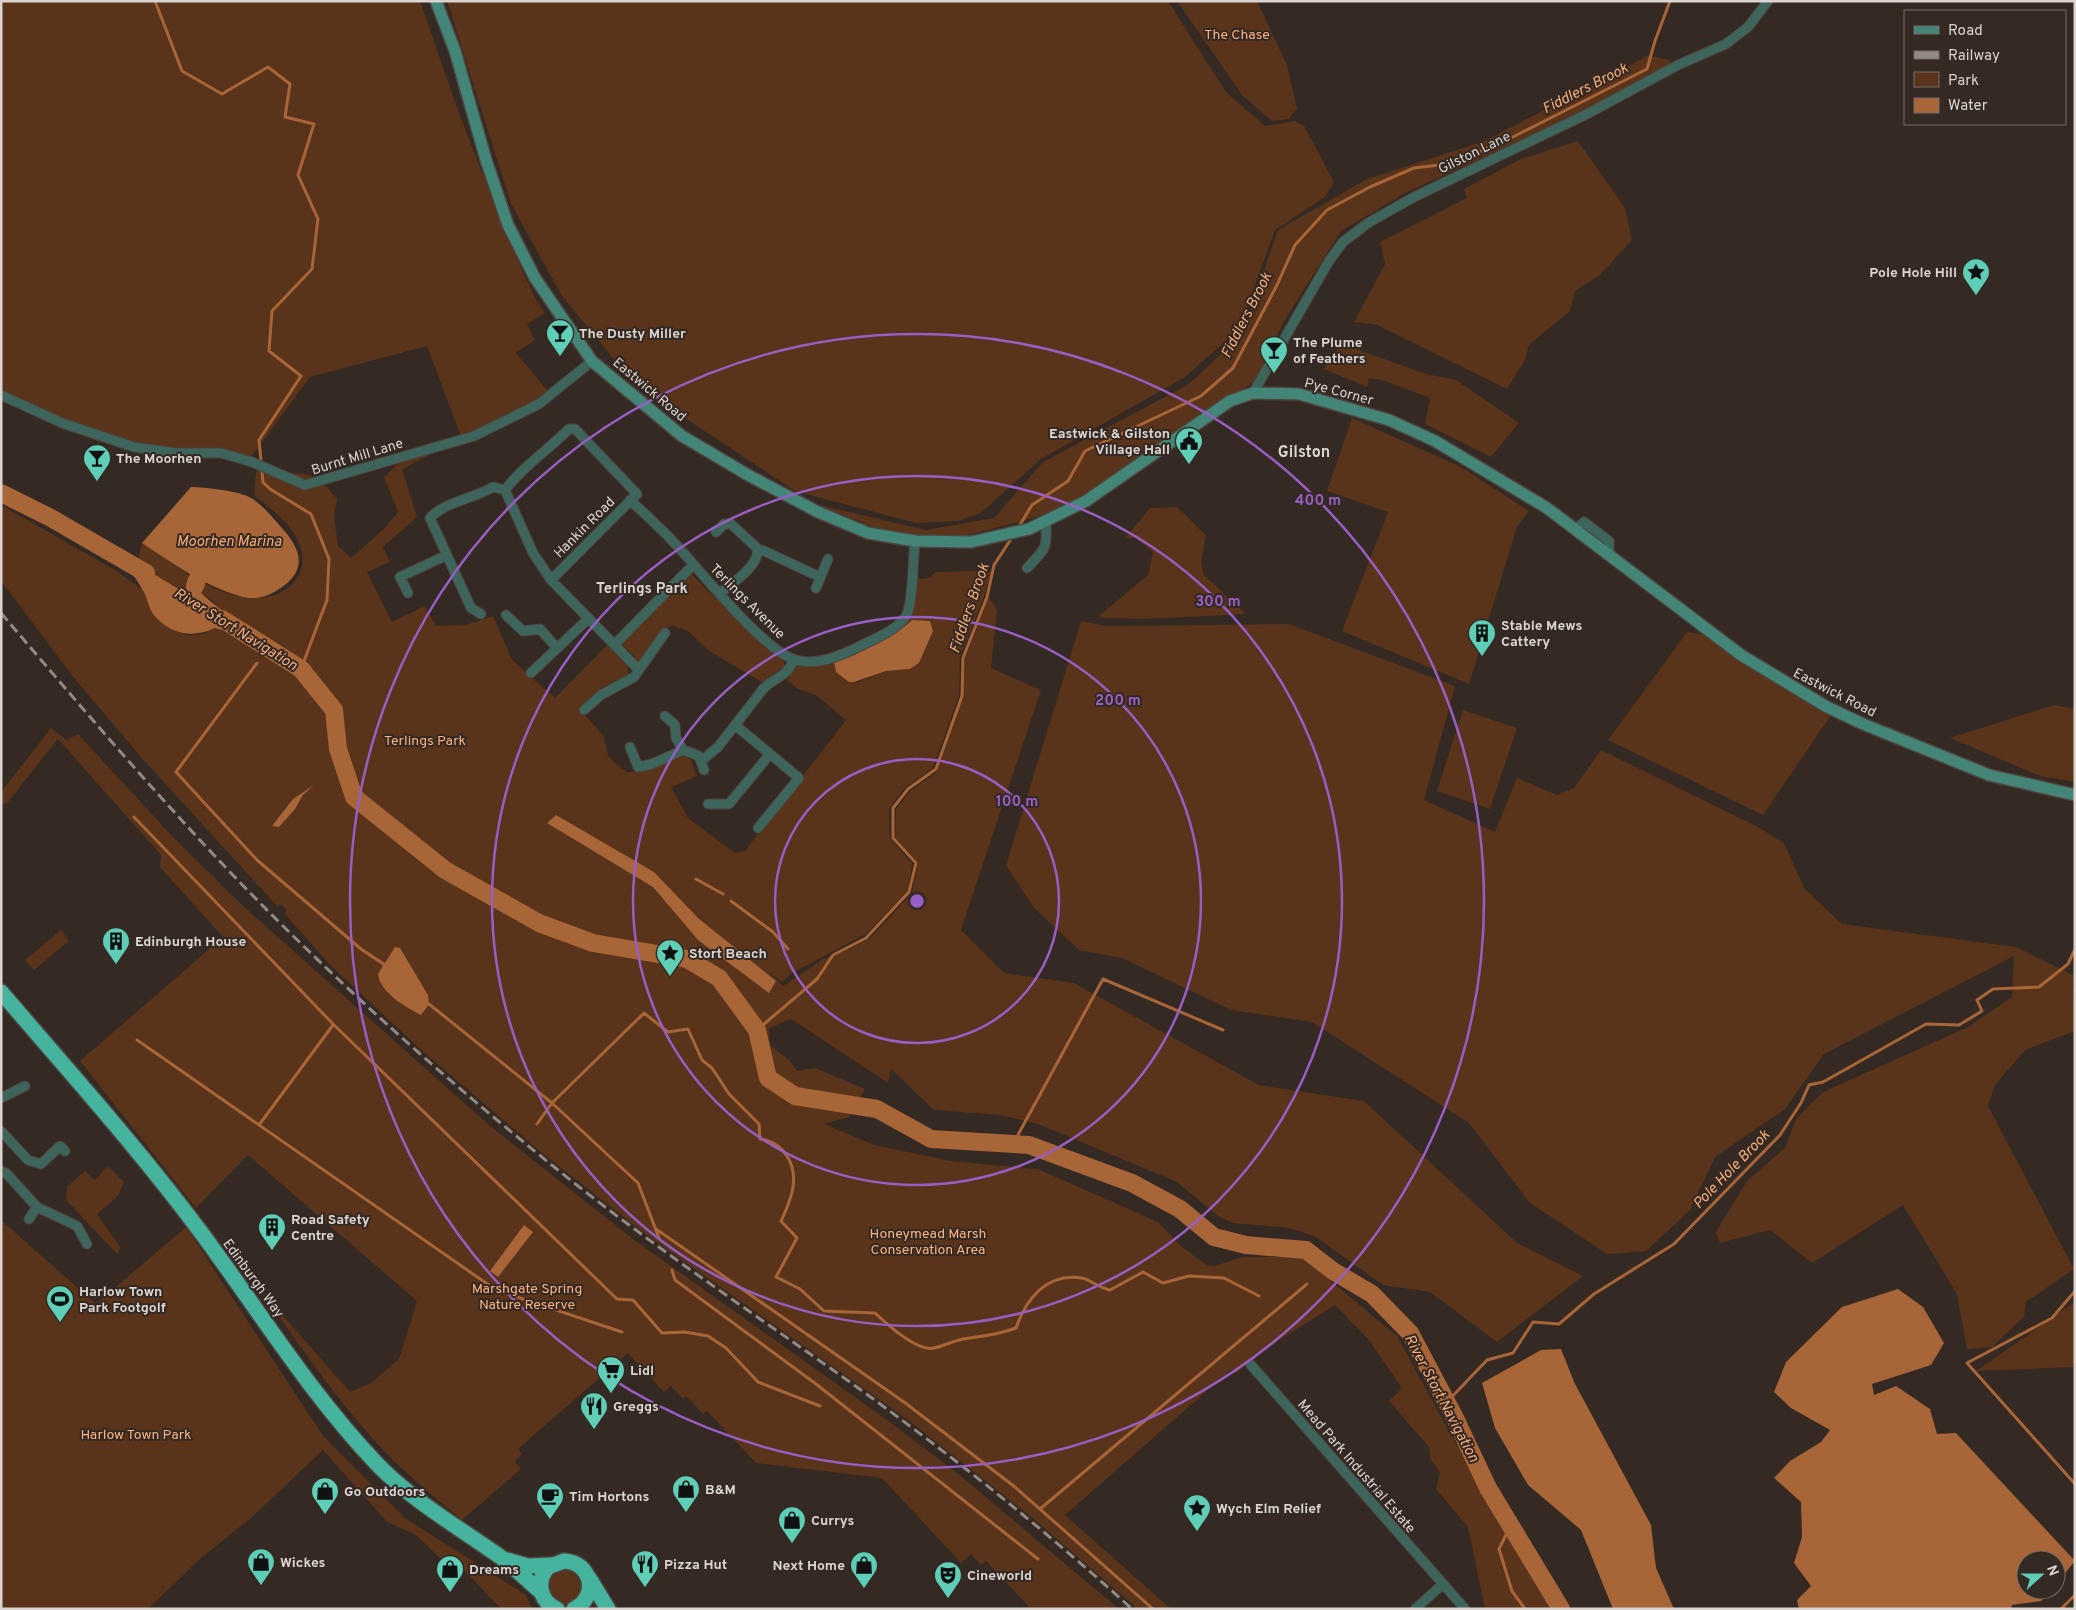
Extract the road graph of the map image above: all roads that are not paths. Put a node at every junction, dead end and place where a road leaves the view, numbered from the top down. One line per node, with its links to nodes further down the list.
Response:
1 (436, 1): 3 (street, Eastwick Road)
2 (1768, 1): 4 (street, Gilston Lane)
3 (592, 361): 5 (street, Burnt Mill Lane); 11 (street, Eastwick Road)
4 (1253, 393): 8 (street, Pye Corner); 14 (street, Pye Corner)
5 (1, 395)
6 (504, 490): 7 (street, Terlings Avenue); 13 (street); 19 (street)
7 (634, 497): 16 (street, Terlings Avenue); 19 (street, Hankin Road)
8 (1046, 522): 9 (street, Pye Corner); 17 (street)
9 (1029, 529): 11 (street, Eastwick Road)
10 (716, 532): 12 (street)
11 (915, 541): 29 (street)
12 (758, 552): 18 (street); 22 (street)
13 (447, 555): 21 (street); 23 (street)
14 (1610, 556): 38 (street, Eastwick Road)
15 (828, 559): 18 (street)
16 (693, 565): 22 (street, Terlings Avenue); 27 (street)
17 (1027, 568)
18 (820, 577): 20 (street)
19 (551, 580): 25 (street)
20 (816, 588)
21 (408, 593)
22 (720, 594): 29 (street, Terlings Avenue)
23 (480, 614)
24 (506, 615): 28 (street)
25 (588, 618): 27 (street); 28 (street)
26 (664, 633): 30 (street)
27 (614, 645): 30 (street)
28 (557, 648): 31 (street)
29 (794, 660): 34 (street)
30 (639, 670): 32 (street)
31 (530, 673)
32 (584, 710)
33 (665, 716): 36 (street)
34 (735, 725): 36 (street); 37 (street)
35 (630, 747): 36 (street)
36 (683, 750)
37 (770, 754): 39 (street); 40 (street)
38 (2075, 795)
39 (708, 804)
40 (758, 828)
41 (1, 992): 51 (highway, Edinburgh Way)
42 (25, 1086): 43 (street)
43 (1, 1098)
44 (1, 1131): 45 (street)
45 (65, 1151)
46 (1, 1171): 47 (street)
47 (37, 1207): 48 (street); 49 (street)
48 (28, 1219)
49 (87, 1244)
50 (1251, 1365): 54 (street, Mead Park Industrial Estate)
51 (502, 1559): 52 (highway, Edinburgh Way); 55 (highway, Edinburgh Way)
52 (552, 1565): 53 (highway, Edinburgh Way); 55 (highway)
53 (588, 1577): 56 (highway); 58 (highway)
54 (1443, 1584): 59 (street); 60 (street, Mead Park Industrial Estate)
55 (544, 1600): 57 (highway, Edinburgh Way)
56 (581, 1608)
57 (556, 1609)
58 (608, 1609)
59 (1415, 1609)
60 (1465, 1609)

